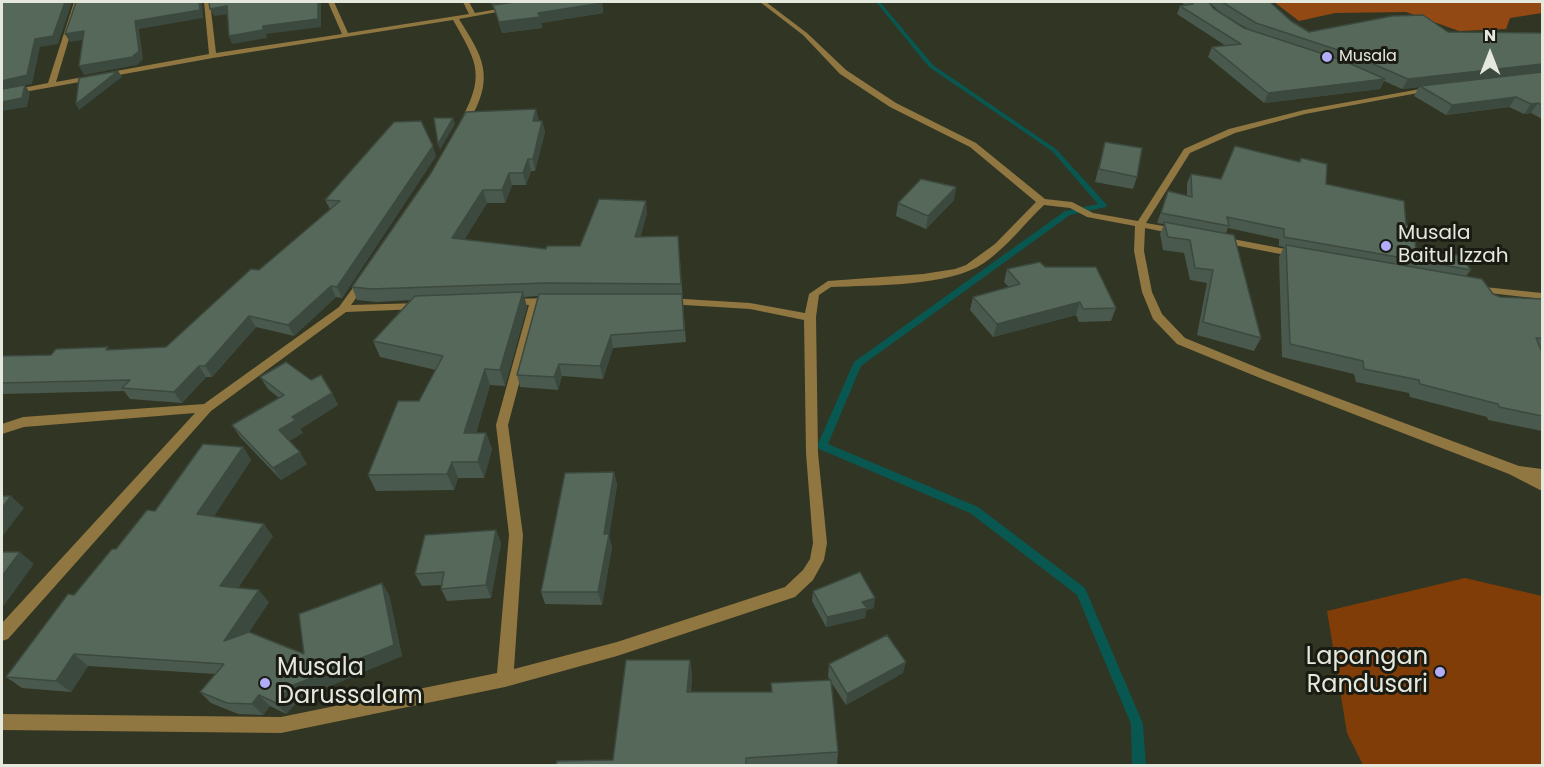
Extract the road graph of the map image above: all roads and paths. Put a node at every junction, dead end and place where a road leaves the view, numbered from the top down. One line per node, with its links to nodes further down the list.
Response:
1 (77, 2): 11 (street)
2 (207, 2): 10 (street)
3 (331, 2): 9 (street)
4 (466, 2): 7 (street)
5 (763, 2): 17 (street)
6 (518, 8): 7 (street)
7 (473, 15): 8 (street)
8 (454, 18): 9 (street); 16 (street)
9 (346, 35): 10 (street)
10 (213, 56): 11 (street)
11 (52, 84): 15 (street)
12 (1448, 86): 14 (street)
13 (1391, 88): 14 (street)
14 (1401, 93): 18 (street)
15 (2, 94)
16 (455, 138)
17 (1042, 202): 18 (street); 31 (street)
18 (1140, 225): 19 (street); 34 (street)
19 (1191, 234)
20 (1212, 238): 21 (street)
21 (1308, 256)
22 (370, 270): 30 (street)
23 (1461, 286): 24 (street)
24 (1542, 296)
25 (568, 300): 27 (street)
26 (655, 300): 31 (street)
27 (536, 301): 28 (street); 38 (street)
28 (501, 303)
29 (435, 306): 30 (street)
30 (343, 309): 32 (street)
31 (810, 317): 38 (street)
32 (207, 408): 33 (street); 37 (street)
33 (2, 429)
34 (1514, 470): 35 (street); 36 (street)
35 (1542, 474)
36 (1542, 486)
37 (2, 634)
38 (505, 680): 39 (street)
39 (2, 722)

